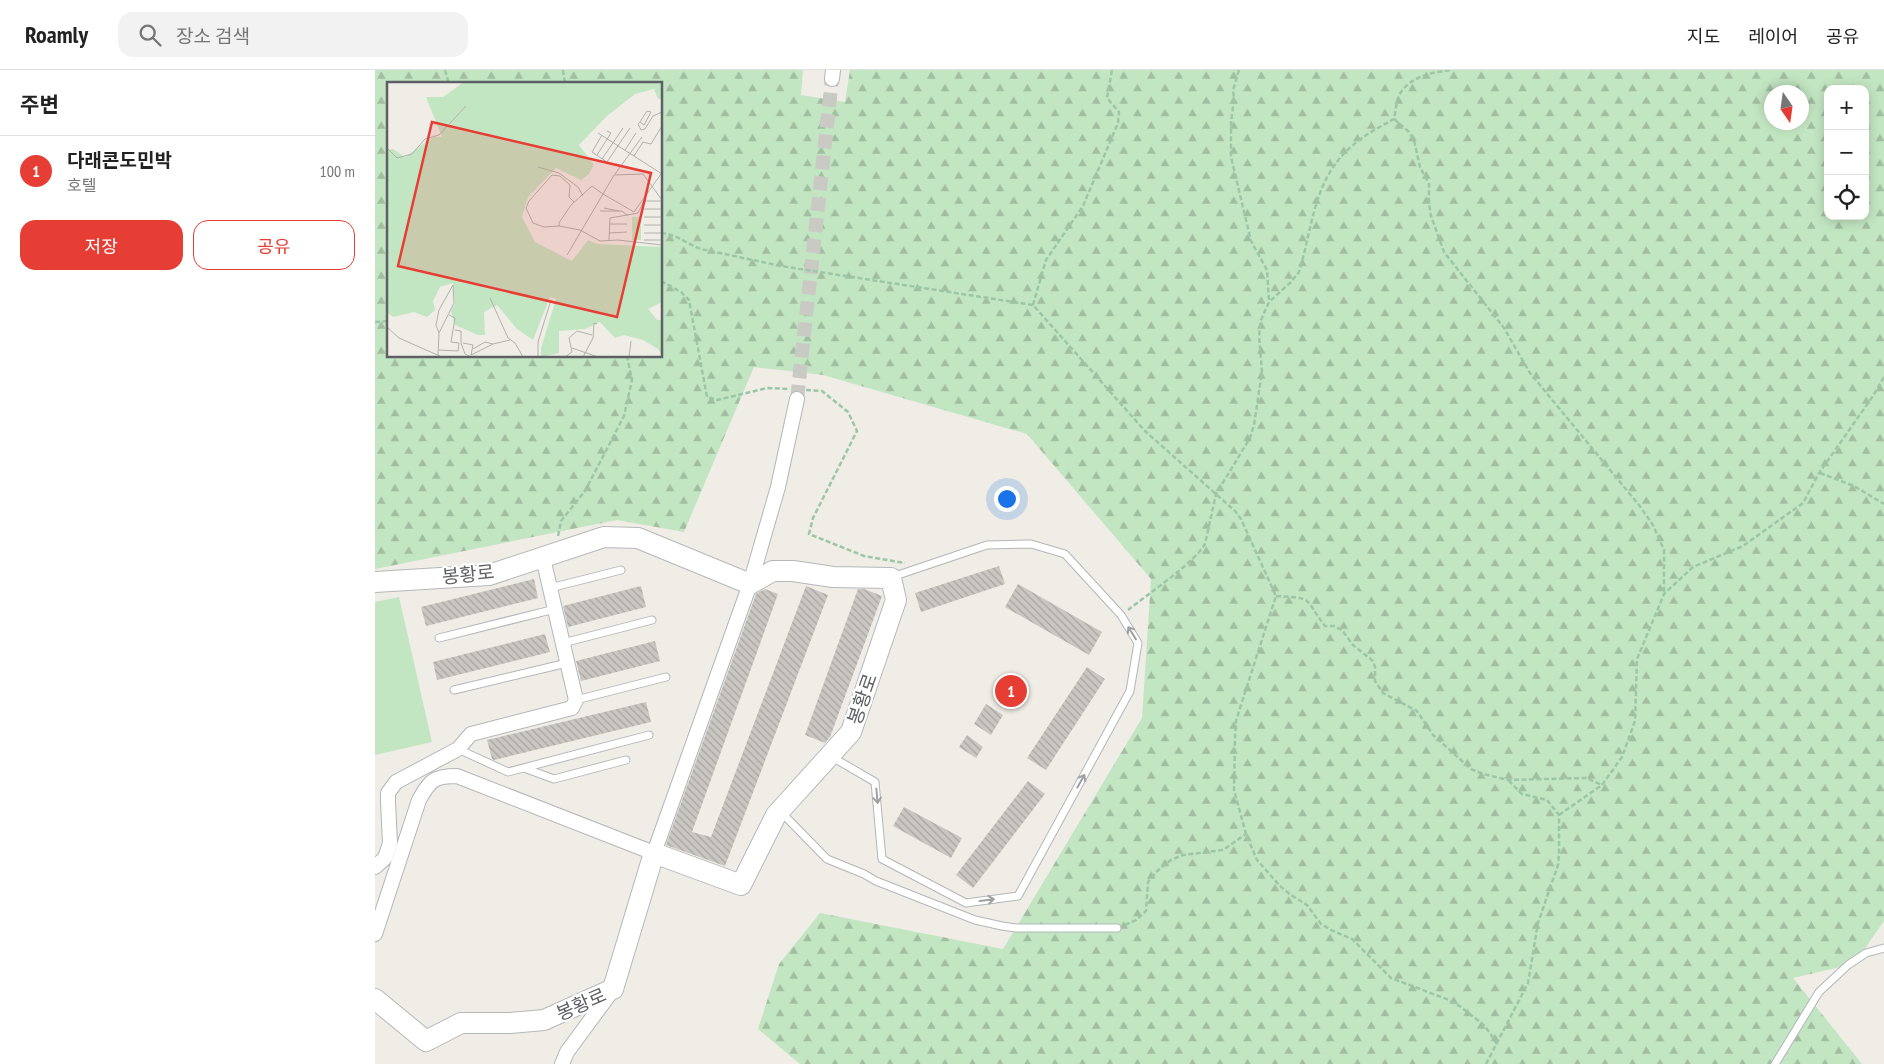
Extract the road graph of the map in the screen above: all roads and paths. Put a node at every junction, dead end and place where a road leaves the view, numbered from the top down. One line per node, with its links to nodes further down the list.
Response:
1 (1112, 70): 7 (path)
2 (1239, 70): 6 (path)
3 (1451, 70): 4 (path)
4 (1394, 118): 6 (path); 21 (path)
5 (663, 232): 7 (path)
6 (1269, 302): 12 (path)
7 (1033, 305): 12 (path)
8 (627, 358): 14 (path)
9 (1884, 377): 11 (path)
10 (797, 399): 19 (street)
11 (1820, 473): 13 (path); 21 (path)
12 (1216, 494): 22 (path); 24 (path)
13 (1884, 504)
14 (564, 551): 15 (street, 봉황로); 19 (street, 봉황로)
15 (543, 558): 18 (street, 봉황로); 20 (street)
16 (621, 570): 20 (lane)
17 (891, 578): 19 (street); 24 (lane); 34 (street, 봉황로)
18 (375, 582)
19 (750, 584): 42 (street)
20 (550, 588): 23 (street)
21 (1664, 594): 38 (path)
22 (1276, 596): 37 (path); 41 (path)
23 (555, 609): 26 (lane); 27 (street)
24 (1121, 616): 34 (lane, one-way to 24)
25 (652, 620): 27 (lane)
26 (439, 638)
27 (563, 643): 28 (street)
28 (567, 663): 30 (lane); 31 (street)
29 (666, 677): 31 (lane)
30 (454, 690)
31 (576, 700): 33 (street)
32 (649, 735): 36 (lane)
33 (458, 749): 36 (lane); 43 (street)
34 (830, 755): 39 (street, 봉황로)
35 (626, 760): 36 (lane)
36 (524, 768)
37 (1508, 780): 38 (path); 40 (path)
38 (1602, 785): 40 (path)
39 (780, 811): 42 (street, 봉황로); 44 (lane)
40 (1559, 816): 49 (path)
41 (1246, 834): 44 (path); 49 (path)
42 (654, 853): 45 (street); 47 (street, 봉황로)
43 (375, 868)
44 (1117, 928)
45 (375, 934)
46 (1884, 948): 52 (lane)
47 (613, 989): 48 (street, 봉황로); 50 (street)
48 (375, 999)
49 (1497, 1044): 51 (path)
50 (562, 1064)
51 (1486, 1064)
52 (1775, 1064)

